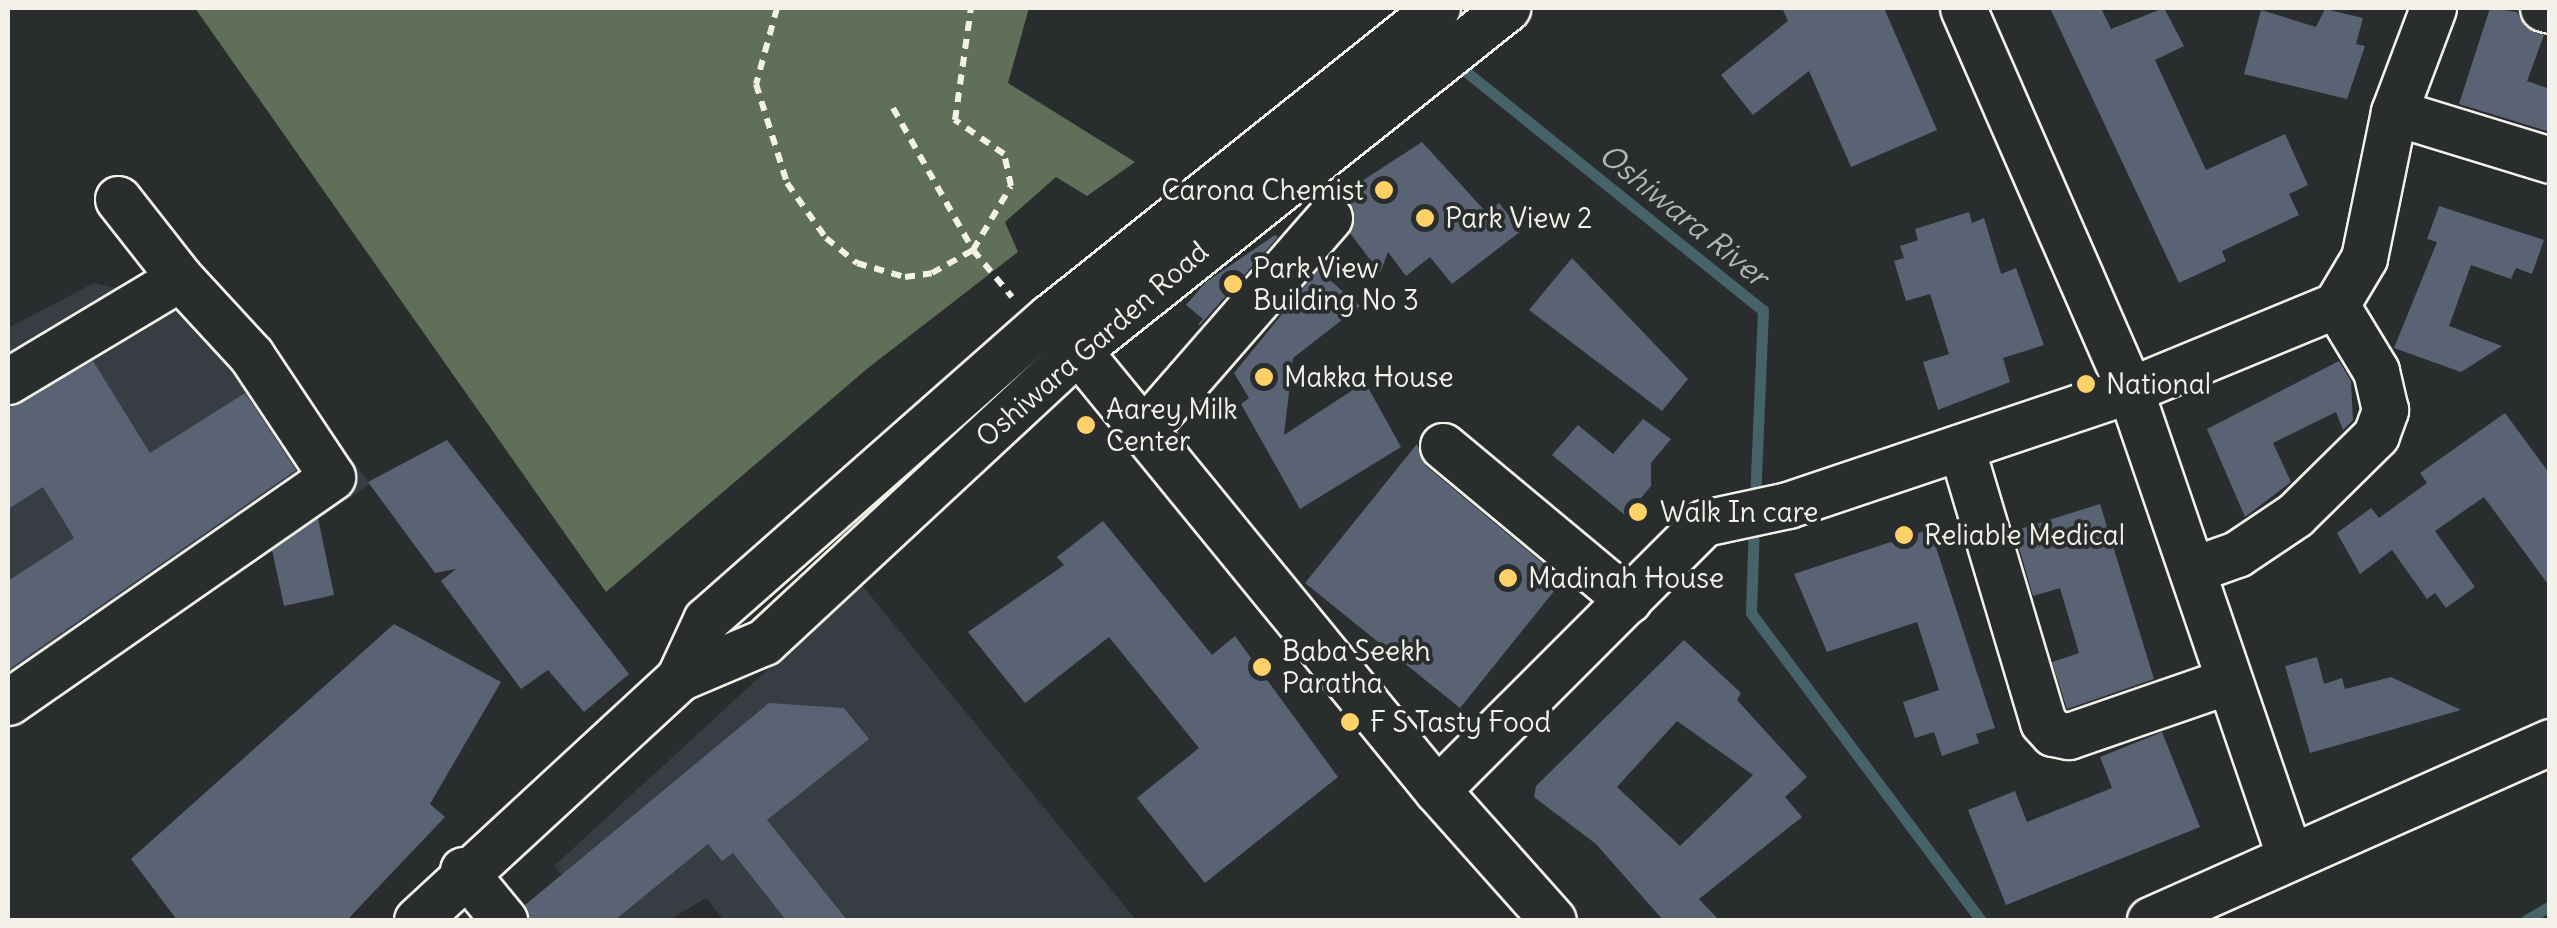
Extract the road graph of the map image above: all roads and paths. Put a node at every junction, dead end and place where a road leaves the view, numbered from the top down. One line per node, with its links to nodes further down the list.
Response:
1 (777, 8): 12 (path)
2 (971, 8): 12 (path)
3 (1437, 8): 16 (street, Oshiwara Garden Road)
4 (1507, 8): 16 (street, Oshiwara Garden Road)
5 (1963, 8): 18 (street)
6 (2433, 8): 8 (street)
7 (893, 108): 12 (path)
8 (2394, 112): 9 (street); 15 (street)
9 (2550, 160)
10 (118, 199): 14 (street)
11 (1329, 218): 19 (street)
12 (972, 250): 13 (path)
13 (992, 273)
14 (180, 278): 17 (street); 25 (street)
15 (2336, 305): 18 (street); 22 (street)
16 (1064, 334): 19 (street); 29 (street, Oshiwara Garden Road)
17 (8, 381)
18 (2130, 390): 21 (street); 22 (street)
19 (1144, 431): 27 (street)
20 (1443, 446): 23 (street)
21 (1961, 447): 23 (street); 24 (street)
22 (2192, 570): 24 (street)
23 (1628, 600): 27 (street)
24 (2228, 682): 28 (street)
25 (8, 702)
26 (2550, 742): 28 (street)
27 (1436, 790): 32 (street)
28 (2290, 856): 33 (street)
29 (462, 870): 30 (street, Oshiwara Garden Road); 31 (street)
30 (417, 920)
31 (504, 920)
32 (1553, 920)
33 (2150, 920)

